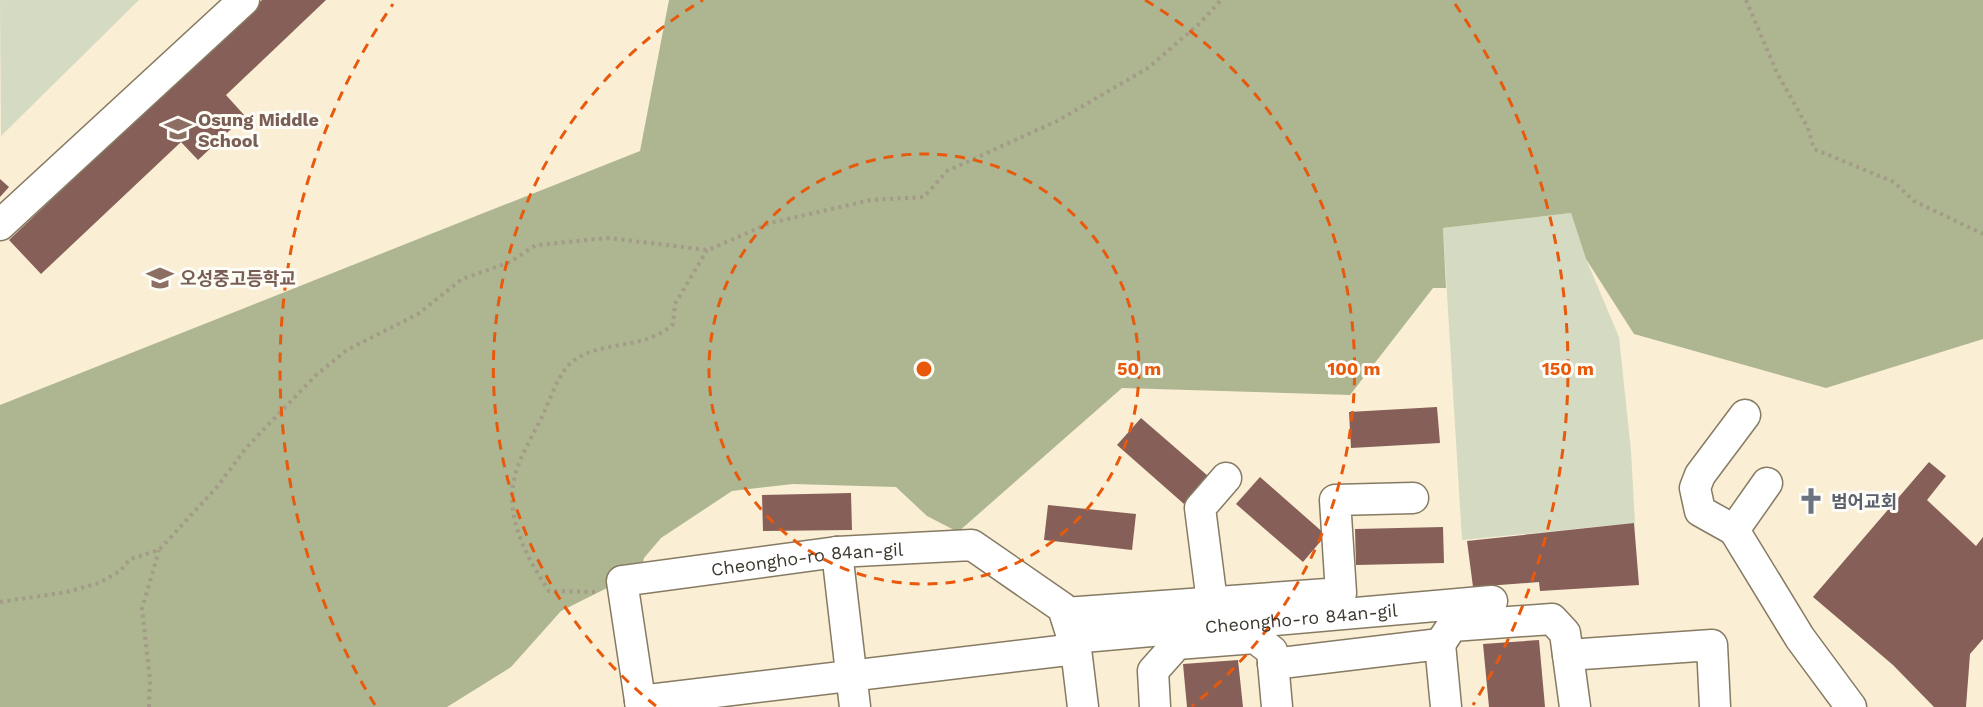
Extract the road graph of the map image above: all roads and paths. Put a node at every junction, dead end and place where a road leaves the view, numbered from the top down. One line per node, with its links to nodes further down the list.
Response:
1 (244, 0): 4 (street)
2 (1221, 0): 6 (path)
3 (1746, 0): 5 (path)
4 (0, 225)
5 (1983, 234)
6 (708, 250): 12 (path); 14 (path)
7 (1745, 415): 11 (street)
8 (1226, 478): 17 (street)
9 (1767, 483): 11 (street)
10 (1413, 498): 17 (street)
11 (1734, 530): 32 (street)
12 (159, 550): 16 (path); 24 (path)
13 (837, 552): 14 (street, Cheongho-ro 84an-gil); 18 (street, Cheongho-ro 84an-gil); 22 (street)
14 (623, 589): 23 (street, Cheongho-ro 84an-gil)
15 (1492, 601): 18 (street, Cheongho-ro 84an-gil)
16 (0, 602)
17 (1212, 602): 18 (street)
18 (1071, 633): 22 (street, Cheongho-ro 84an-gil); 26 (street)
19 (1440, 644): 20 (street); 21 (street); 29 (street)
20 (1568, 655): 30 (street); 31 (street)
21 (1273, 664): 27 (street); 28 (street)
22 (851, 674): 23 (street, Cheongho-ro 84an-gil); 25 (street)
23 (641, 704)
24 (149, 707)
25 (855, 707)
26 (1083, 707)
27 (1155, 707)
28 (1277, 707)
29 (1446, 707)
30 (1575, 707)
31 (1714, 707)
32 (1851, 707)

